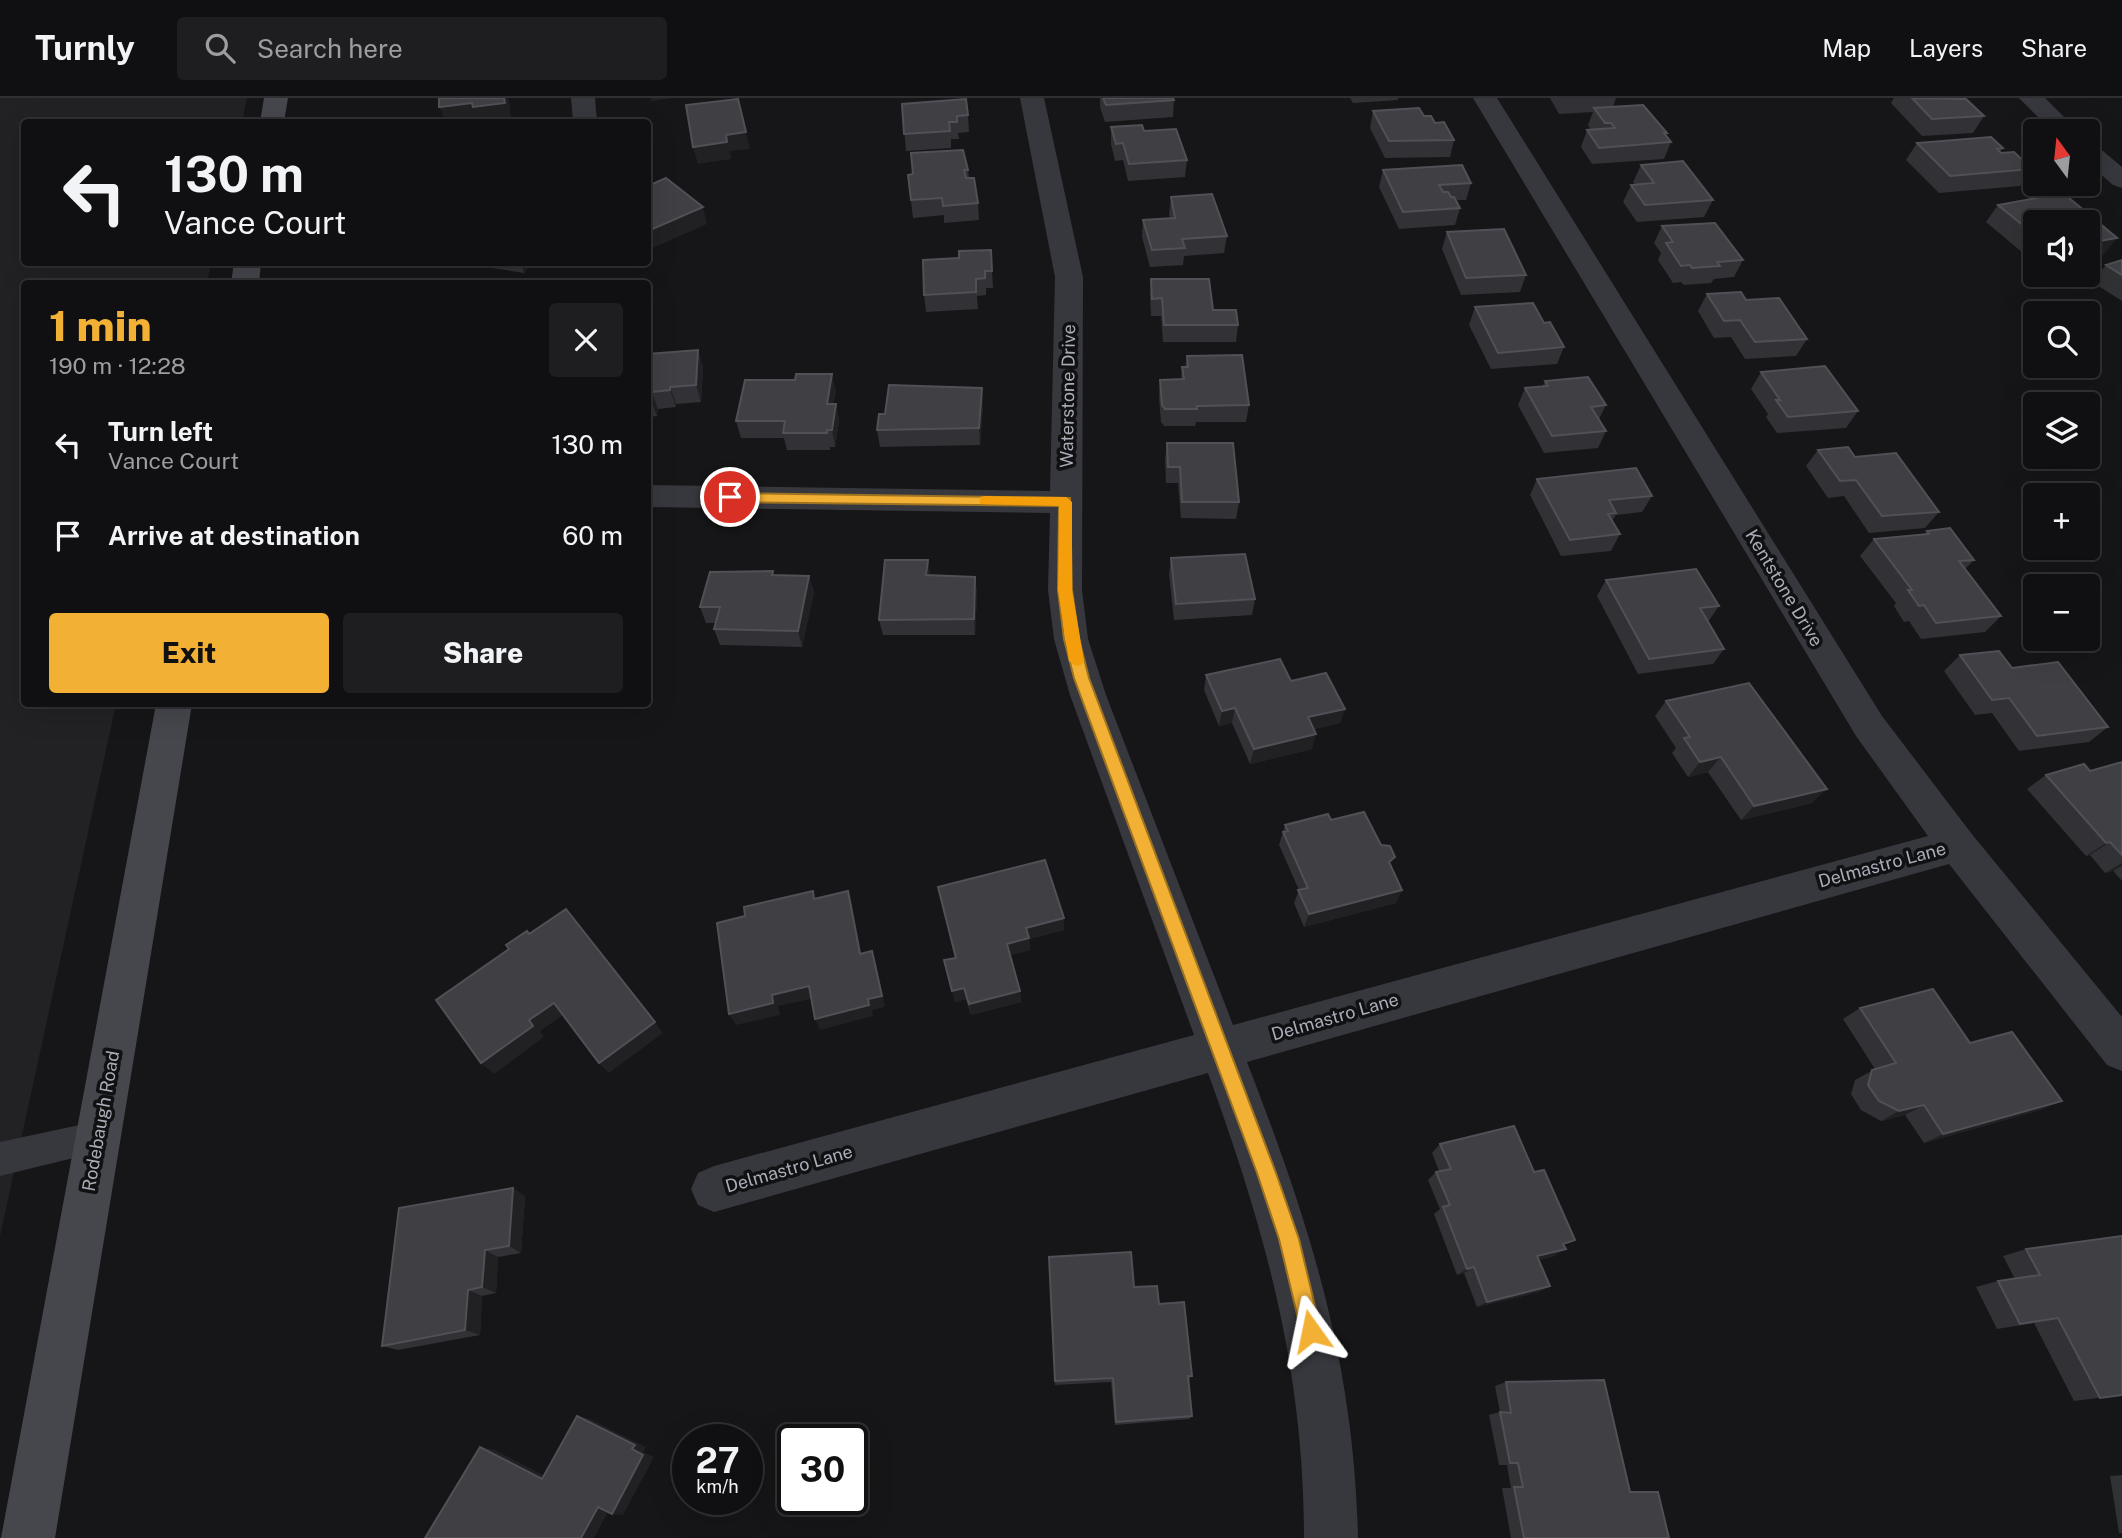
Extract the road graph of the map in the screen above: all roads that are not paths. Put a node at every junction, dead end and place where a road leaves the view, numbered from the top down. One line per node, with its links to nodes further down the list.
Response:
1 (276, 98): 6 (street)
2 (583, 98): 7 (street)
3 (1032, 98): 12 (street, Waterstone Drive)
4 (1485, 98): 14 (street, Kentstone Drive)
5 (2031, 98): 8 (street)
6 (272, 119)
7 (585, 119)
8 (2053, 119)
9 (2100, 161): 10 (street)
10 (2122, 180)
11 (651, 496): 12 (street)
12 (1066, 502): 15 (street, Waterstone Drive)
13 (173, 707): 17 (street, Rodebaugh Road)
14 (1956, 845): 15 (street, Delmastro Lane); 16 (street, Kentstone Drive)
15 (1220, 1049): 19 (street, Delmastro Lane); 21 (street, Waterstone Drive)
16 (2122, 1050)
17 (98, 1138): 18 (lane); 20 (street, Rodebaugh Road)
18 (0, 1160)
19 (714, 1189)
20 (28, 1538)
21 (1331, 1538)

